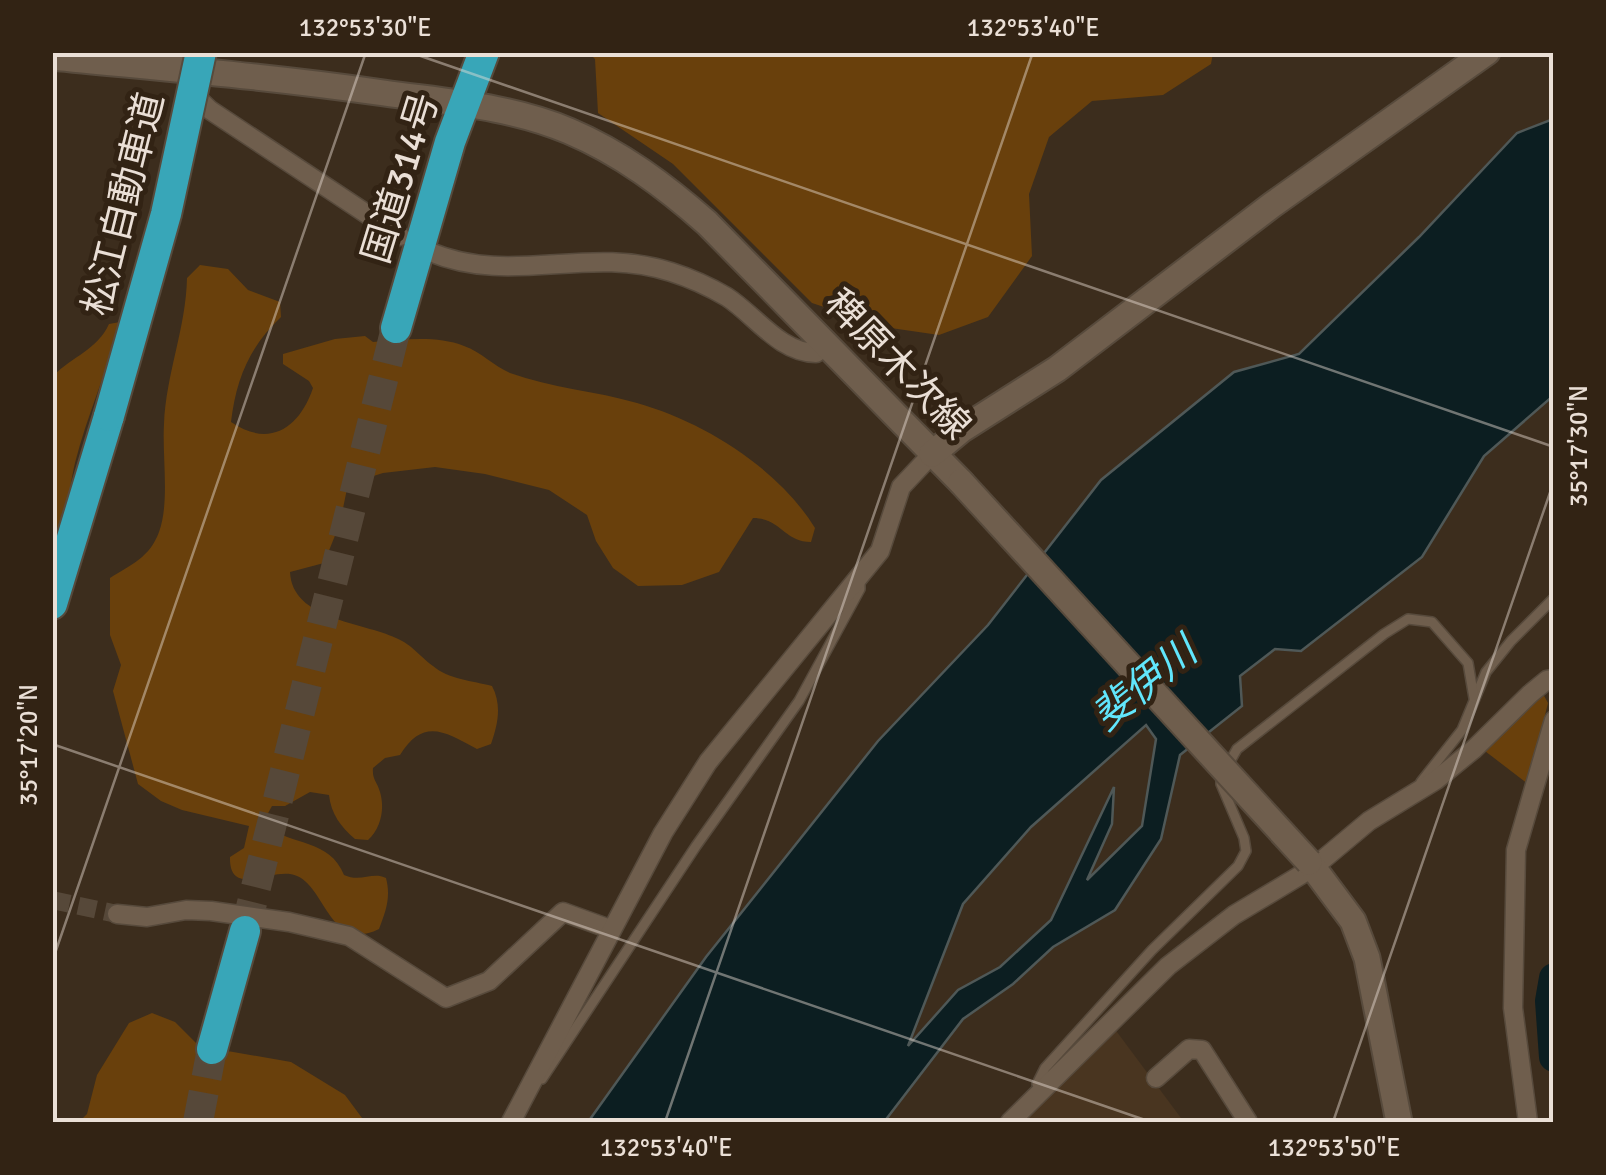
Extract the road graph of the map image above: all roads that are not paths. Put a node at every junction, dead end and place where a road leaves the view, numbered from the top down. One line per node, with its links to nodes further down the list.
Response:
1 (484, 52): 5 (highway, 国道314号)
2 (1488, 52): 10 (main road)
3 (52, 57): 4 (main road, 稗原木次線)
4 (195, 62): 5 (main road, 稗原木次線); 6 (street); 13 (highway, 松江自動車道, bridge)
5 (464, 104): 8 (highway, 国道314号); 9 (main road, 稗原木次線)
6 (400, 236)
7 (430, 252): 9 (street)
8 (396, 328)
9 (827, 344): 10 (main road, 稗原木次線)
10 (932, 454): 11 (street); 18 (main road, 稗原木次線, bridge)
11 (859, 578): 20 (street); 24 (lane)
12 (1554, 598): 15 (lane)
13 (52, 604)
14 (1554, 679): 17 (street)
15 (1474, 698): 17 (lane); 25 (lane)
16 (1554, 720): 30 (street)
17 (1410, 796): 18 (street)
18 (1311, 864): 25 (street); 29 (main road, 稗原木次線)
19 (117, 914): 20 (street)
20 (610, 929): 24 (street)
21 (244, 931): 22 (highway)
22 (212, 1048)
23 (1156, 1078): 28 (street)
24 (530, 1082): 26 (street)
25 (1042, 1090): 27 (street)
26 (511, 1122)
27 (1010, 1122)
28 (1248, 1122)
29 (1400, 1122)
30 (1528, 1122)

